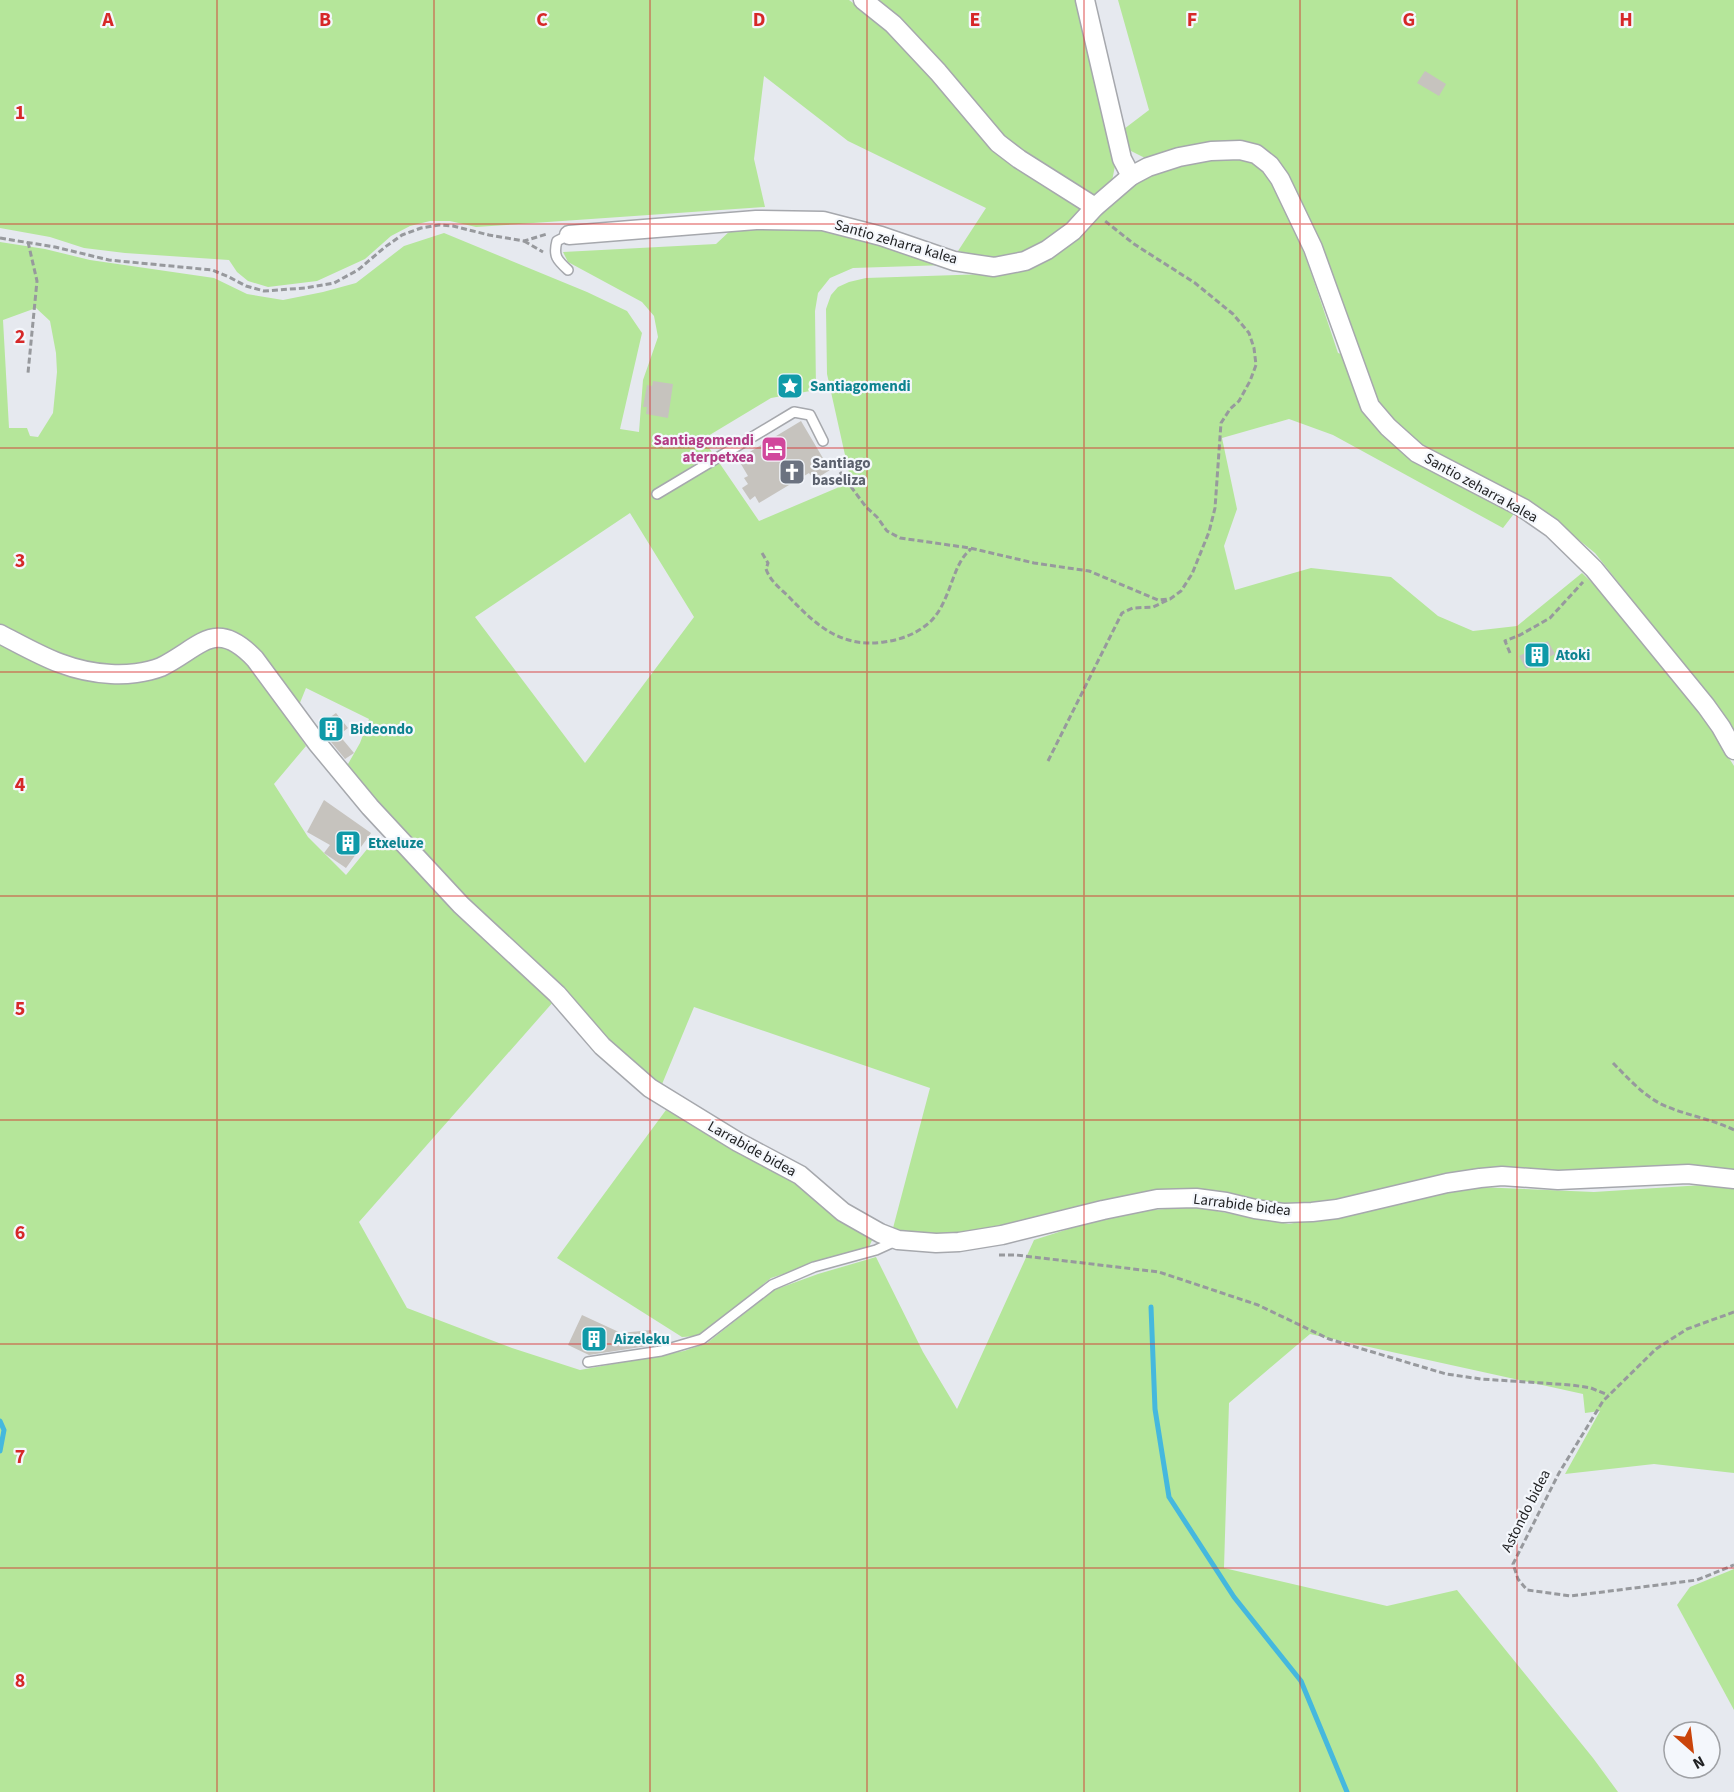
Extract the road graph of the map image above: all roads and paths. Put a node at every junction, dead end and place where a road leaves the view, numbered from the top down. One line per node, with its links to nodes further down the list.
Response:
1 (863, 0): 4 (street)
2 (1085, 0): 3 (street)
3 (1131, 176): 4 (street, Santio zeharra kalea); 15 (street, Santio zeharra kalea)
4 (1095, 207): 5 (street, Santio zeharra kalea); 16 (path)
5 (569, 235): 7 (path); 8 (lane)
6 (0, 238): 7 (path)
7 (28, 242): 9 (path)
8 (568, 270)
9 (28, 373)
10 (823, 441): 12 (lane)
11 (840, 472): 13 (path)
12 (657, 494)
13 (970, 548): 14 (path); 16 (path)
14 (762, 553)
15 (1594, 569): 18 (path); 19 (street, Santio zeharra kalea)
16 (1170, 599): 20 (path)
17 (0, 634): 24 (street, Larrabide bidea)
18 (1510, 653)
19 (1734, 750)
20 (1048, 761)
21 (1613, 1063): 22 (path)
22 (1734, 1130)
23 (1734, 1179): 24 (street, Larrabide bidea)
24 (898, 1240): 27 (lane)
25 (994, 1255): 28 (path)
26 (1734, 1312): 28 (path, Astondo bidea)
27 (588, 1362)
28 (1608, 1395): 29 (path, Astondo bidea)
29 (1734, 1565)

